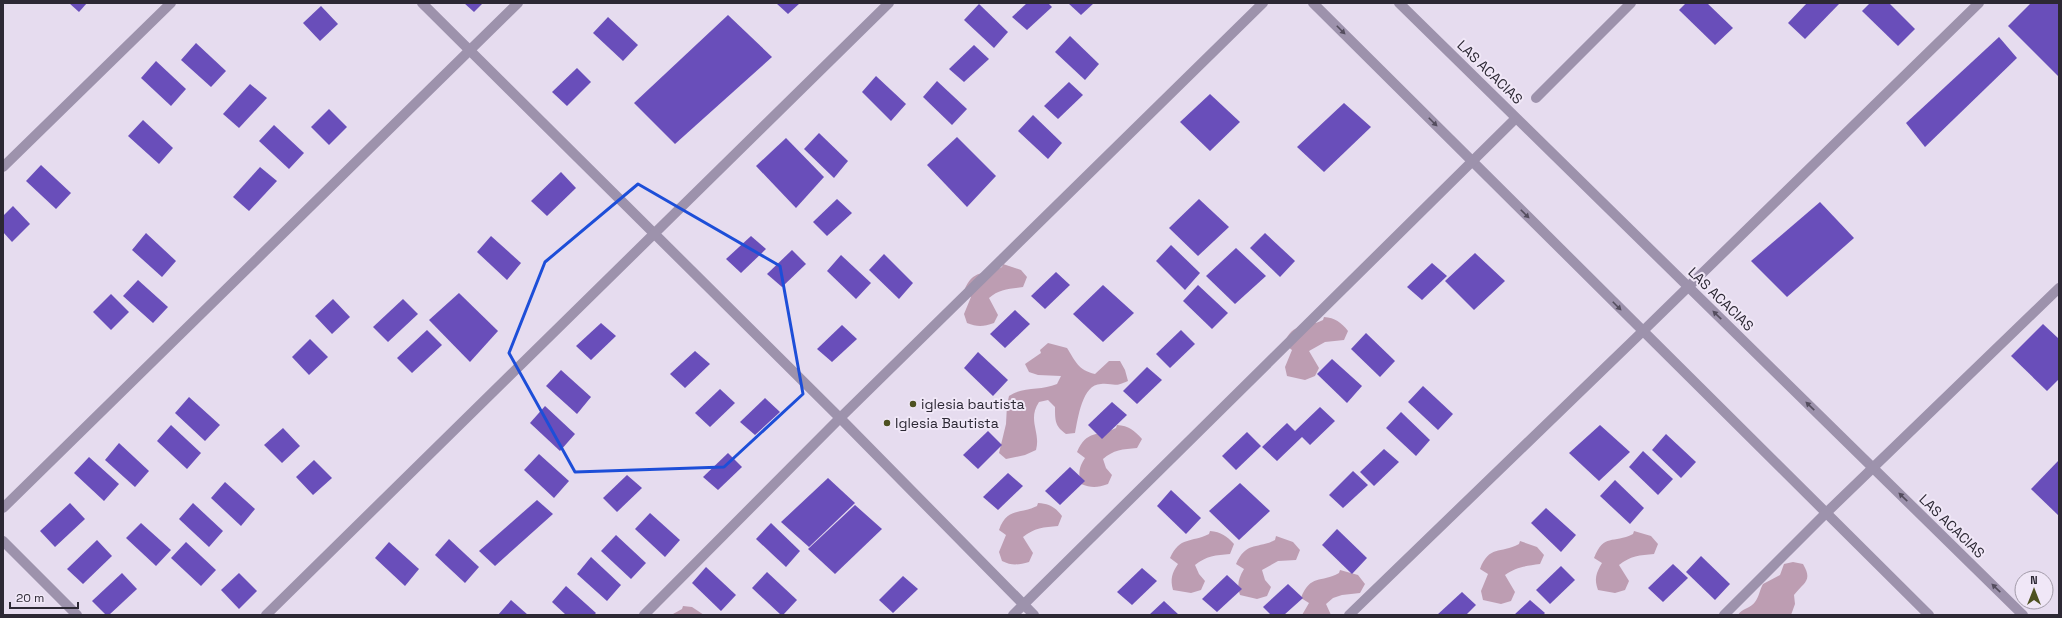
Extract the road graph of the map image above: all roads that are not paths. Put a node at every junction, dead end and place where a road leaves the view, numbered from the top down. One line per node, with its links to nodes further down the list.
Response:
1 (171, 3): 14 (street)
2 (422, 3): 10 (street)
3 (518, 3): 10 (street)
4 (889, 3): 15 (street)
5 (1263, 3): 19 (street)
6 (1313, 3): 13 (street, one-way to 13)
7 (1399, 3): 16 (street, LAS ACACIAS)
8 (1631, 3): 11 (street)
9 (1979, 3): 16 (street)
10 (470, 50): 15 (street); 21 (street)
11 (1536, 98)
12 (1512, 122): 13 (street)
13 (1472, 161): 18 (street, one-way to 18); 24 (street)
14 (3, 167)
15 (654, 234): 19 (street); 26 (street)
16 (1689, 287): 18 (street); 20 (street, LAS ACACIAS, one-way to 16)
17 (2059, 288): 20 (street)
18 (1643, 331): 22 (street); 30 (street)
19 (840, 418): 24 (street); 27 (street)
20 (1873, 468): 22 (street); 33 (street, LAS ACACIAS, one-way to 20)
21 (3, 508)
22 (1826, 513): 31 (street); 32 (street)
23 (3, 542): 25 (street)
24 (1024, 604): 28 (street); 29 (street)
25 (77, 615)
26 (266, 615)
27 (644, 615)
28 (1013, 615)
29 (1034, 615)
30 (1349, 615)
31 (1724, 615)
32 (1929, 615)
33 (2023, 615)

